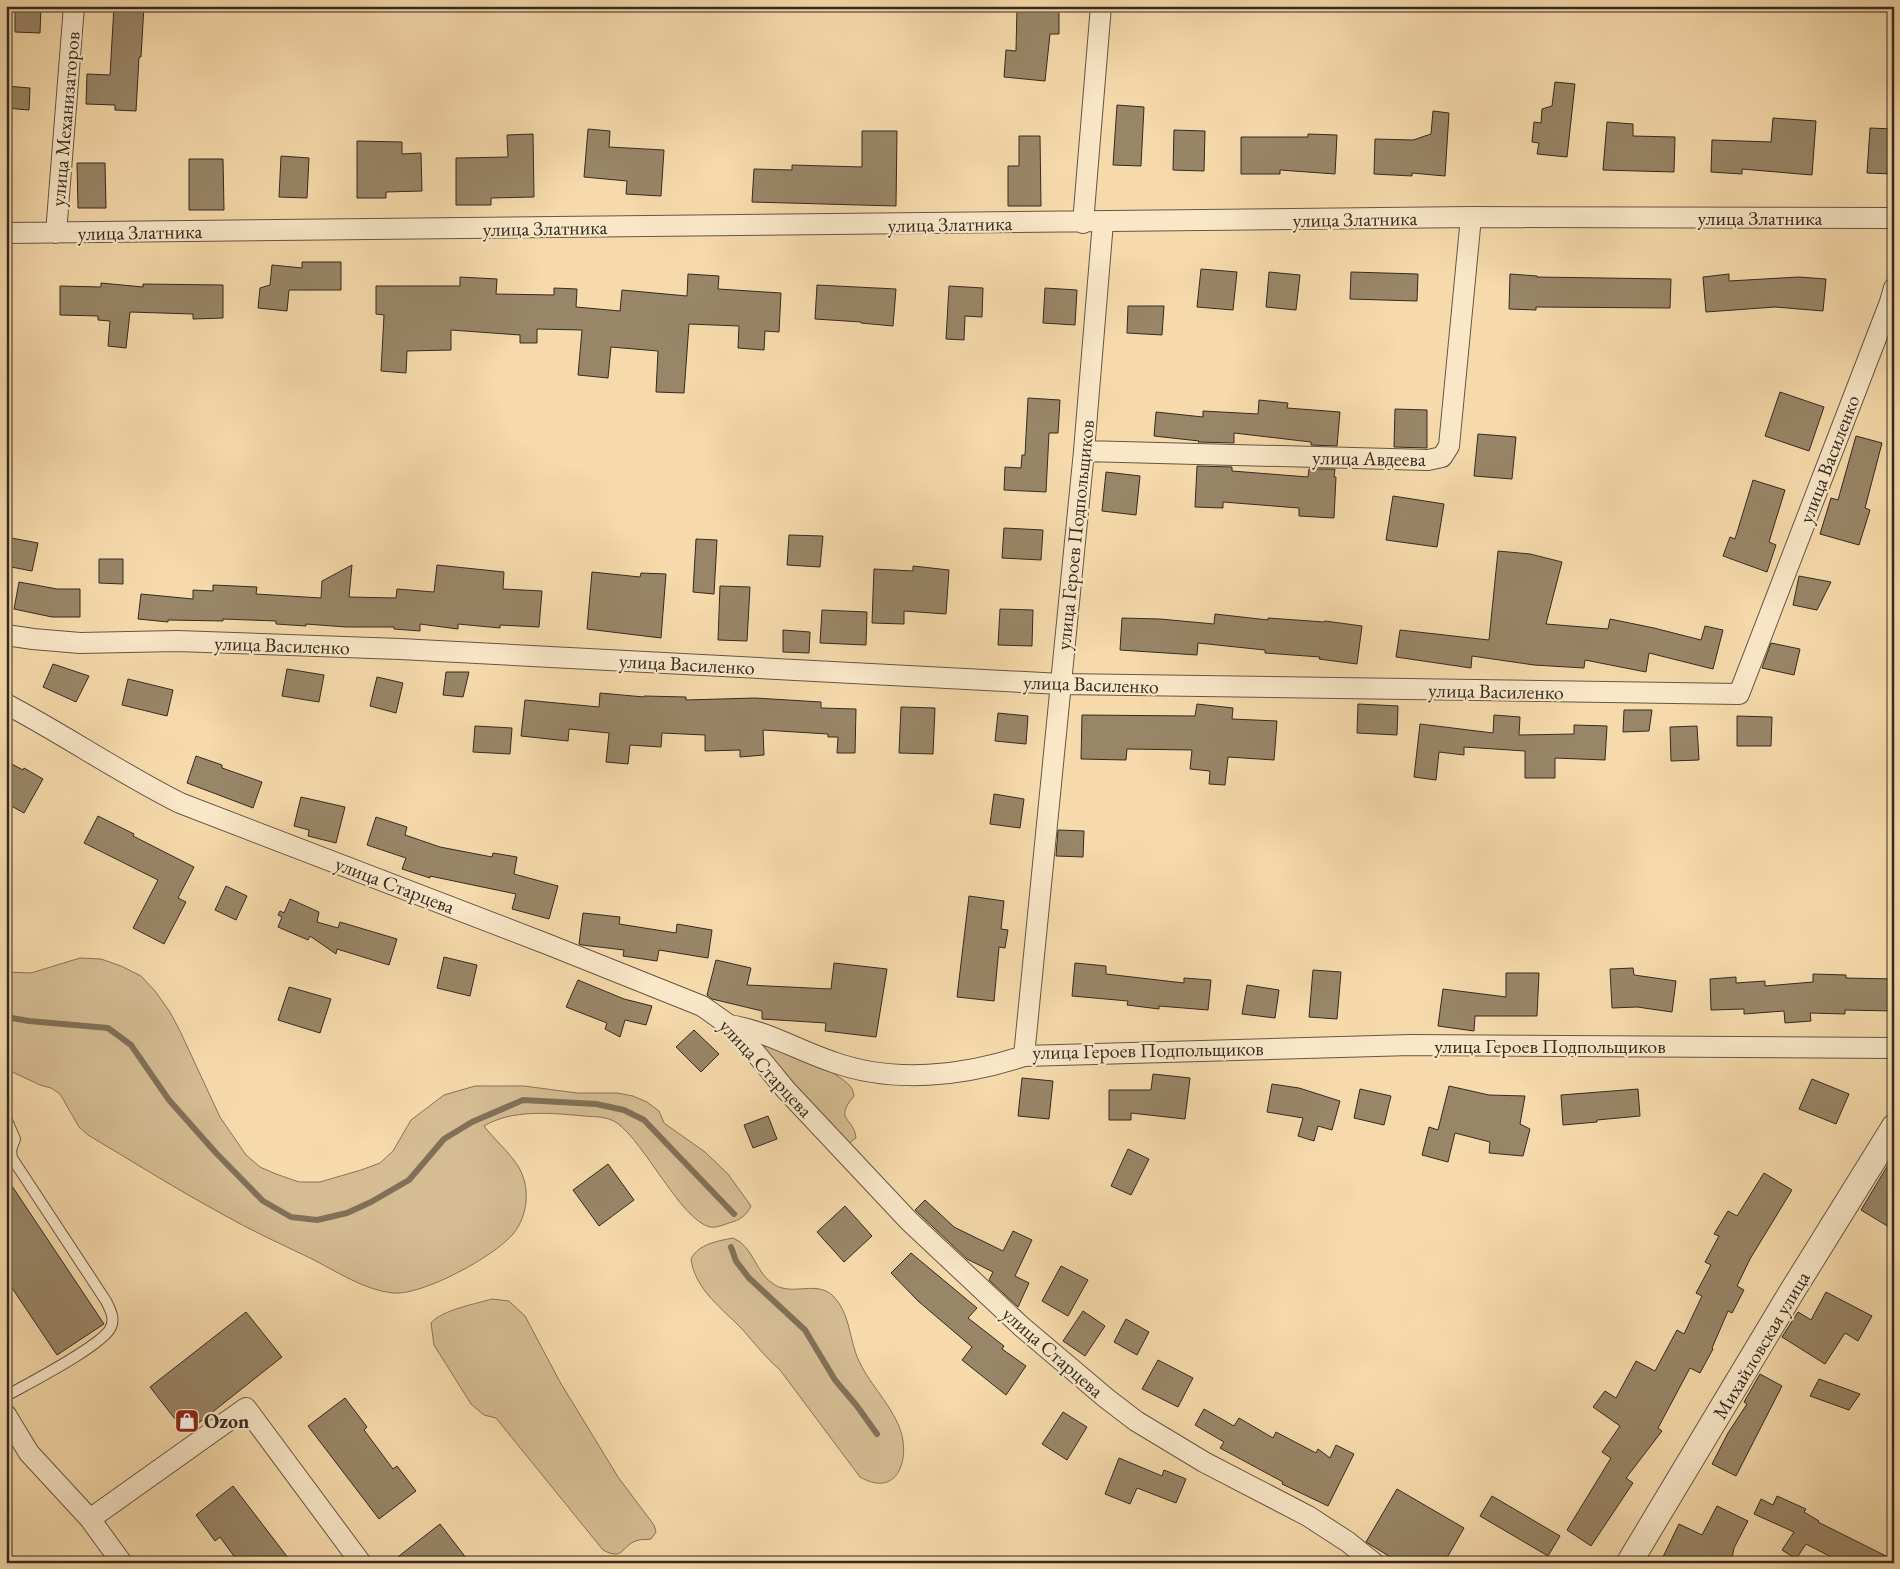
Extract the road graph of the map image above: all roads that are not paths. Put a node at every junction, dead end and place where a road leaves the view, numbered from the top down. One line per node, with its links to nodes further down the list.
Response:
1 (74, 6): 8 (street, улица Механизаторов)
2 (1101, 6): 6 (street)
3 (1471, 217): 4 (street, улица Златника); 5 (street, улица Златника); 10 (street, улица Авдеева)
4 (1894, 218)
5 (1104, 222): 6 (street, улица Златника); 10 (street, улица Героев Подпольщиков)
6 (1083, 223): 8 (street, улица Златника)
7 (6, 233): 8 (street, улица Златника)
8 (56, 233)
9 (1894, 288): 12 (street, улица Василенко)
10 (1084, 451): 12 (street, улица Героев Подпольщиков)
11 (7, 634): 12 (street, улица Василенко)
12 (1061, 684): 16 (street, улица Героев Подпольщиков)
13 (6, 704): 14 (street, улица Старцева)
14 (729, 1025): 16 (street); 24 (street, улица Старцева)
15 (1894, 1048): 16 (street, улица Героев Подпольщиков)
16 (1024, 1056)
17 (6, 1118): 19 (lane)
18 (1894, 1127): 25 (street, Михайловская улица)
19 (6, 1396)
20 (6, 1415): 21 (street)
21 (90, 1520): 22 (street); 23 (street)
22 (122, 1563)
23 (361, 1563)
24 (1374, 1563)
25 (1629, 1563)

